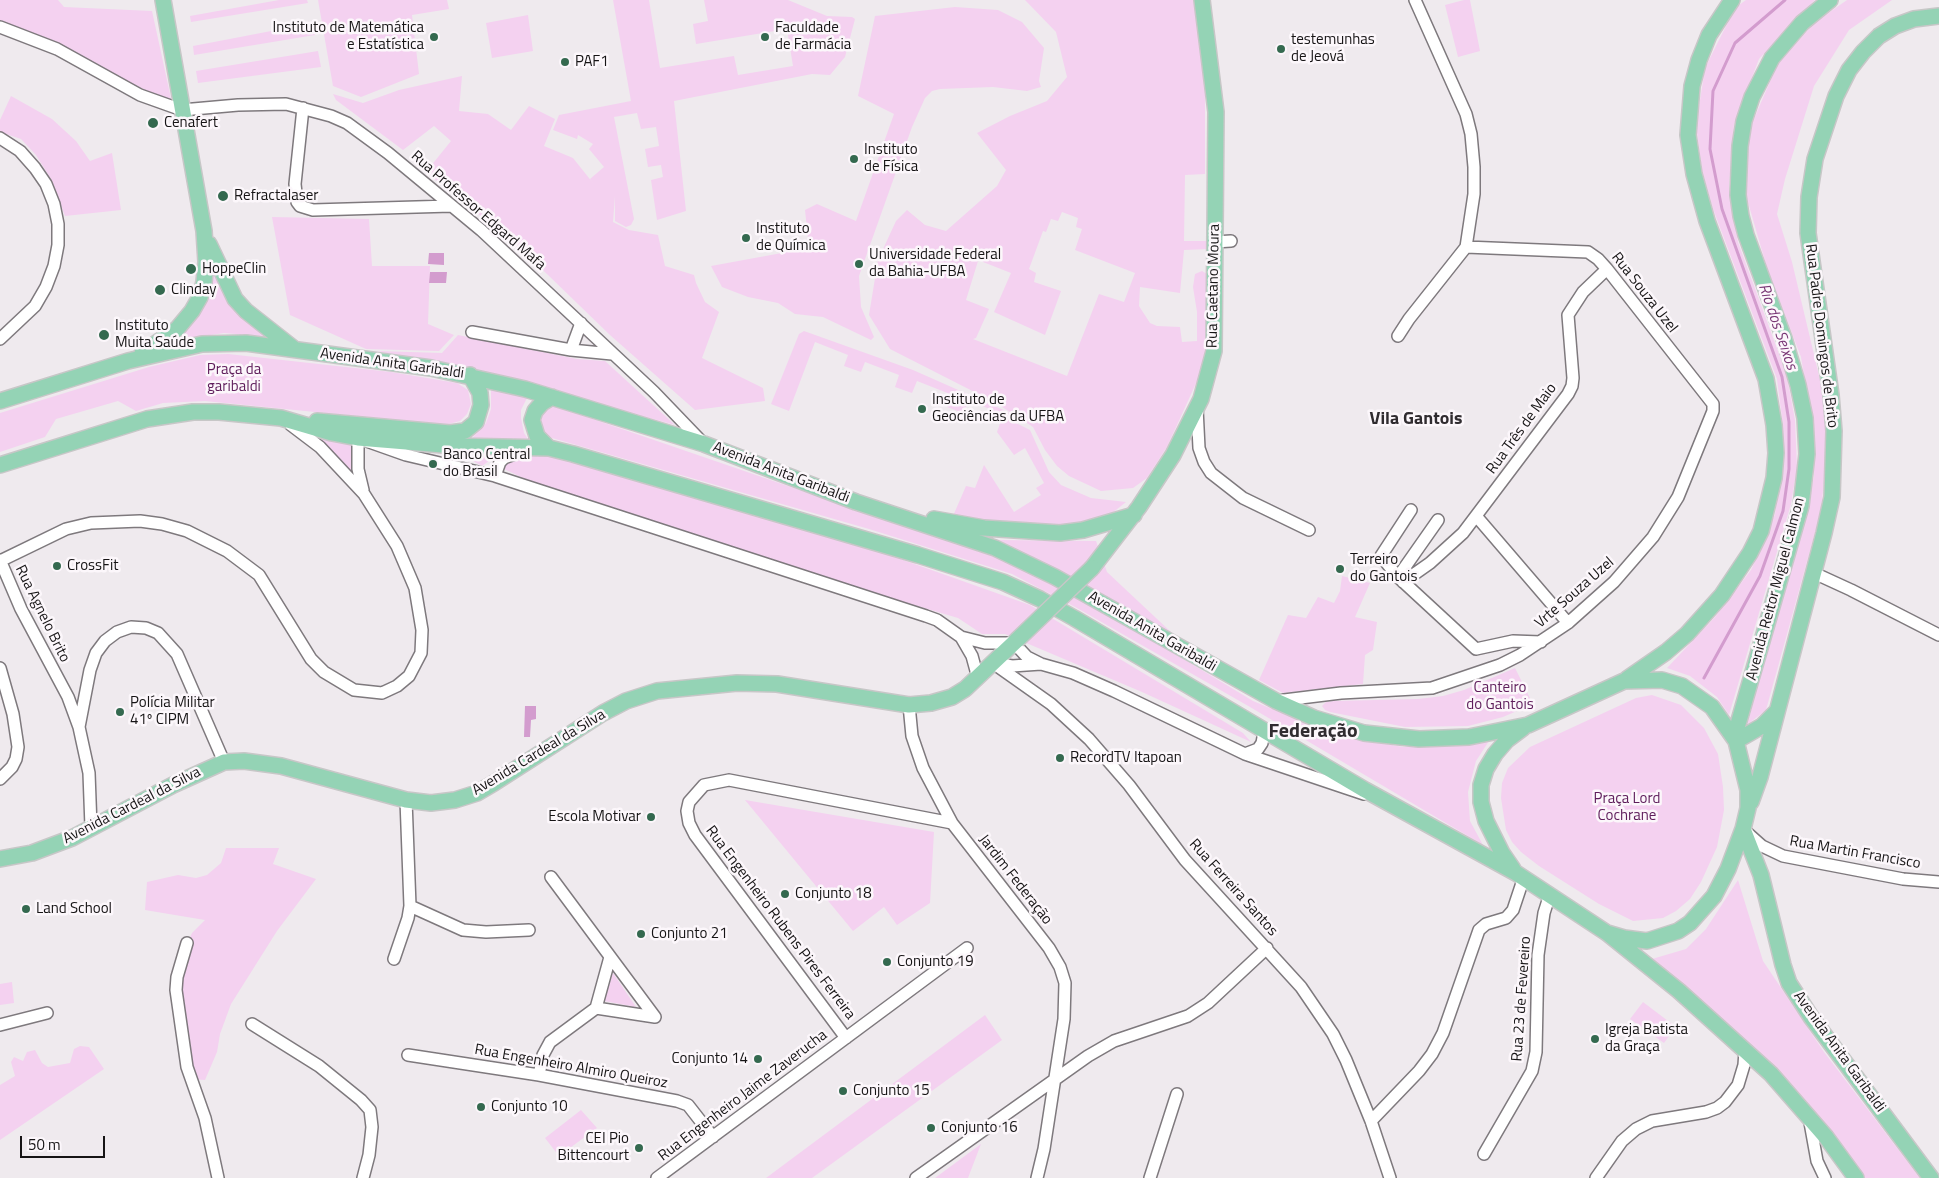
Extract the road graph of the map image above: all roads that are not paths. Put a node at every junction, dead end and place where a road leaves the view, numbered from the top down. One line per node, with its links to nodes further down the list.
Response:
1 (163, 0): 9 (main road)
2 (1202, 0): 13 (main road, Rua Caetano Moura)
3 (1415, 0): 15 (street)
4 (1732, 0): 56 (main road, Avenida Reitor Miguel Calmon)
5 (1830, 0): 63 (main road, Avenida Reitor Miguel Calmon)
6 (1939, 16): 45 (main road, Rua Padre Domingos de Brito)
7 (0, 27): 9 (street)
8 (302, 108): 9 (street, Rua Professor Edgard Mafa); 11 (street, Rua Professor Edgard Mafa); 11 (street)
9 (182, 110): 12 (main road)
10 (0, 138): 20 (street)
11 (451, 206): 17 (street, Rua Professor Edgard Mafa)
12 (204, 231): 21 (main road); 24 (main road)
13 (1215, 242): 14 (street); 29 (main road, Rua Caetano Moura)
14 (1231, 242)
15 (1466, 247): 16 (street, Rua Souza Uzel); 19 (street)
16 (1607, 269): 28 (street, Rua Souza Uzel); 41 (street, Rua Três de Maio)
17 (580, 323): 22 (street); 23 (street, Rua Professor Edgard Mafa)
18 (472, 332): 22 (street)
19 (1398, 336)
20 (1, 338)
21 (294, 349): 24 (main road, Avenida Anita Garibaldi); 25 (main road, Avenida Anita Garibaldi)
22 (571, 350): 23 (street)
23 (612, 354): 32 (street, Rua Professor Edgard Mafa)
24 (128, 361): 27 (main road, Avenida Anita Garibaldi)
25 (470, 375): 26 (main road, Avenida Anita Garibaldi); 30 (main road)
26 (552, 397): 32 (main road, Avenida Anita Garibaldi); 34 (main road)
27 (0, 401)
28 (1713, 404): 47 (street, Vrte Souza Uzel)
29 (1197, 408): 40 (main road, Rua Caetano Moura); 43 (street)
30 (281, 418): 31 (main road, Avenida Anita Garibaldi); 35 (main road, Avenida Anita Garibaldi); 37 (street, Rua Agnelo Brito)
31 (358, 438): 33 (main road, Avenida Anita Garibaldi); 36 (street, Avenida Anita Garibaldi); 37 (street, Rua Agnelo Brito)
32 (704, 444): 39 (main road, Avenida Anita Garibaldi)
33 (532, 448): 34 (main road, Avenida Anita Garibaldi); 36 (street, Avenida Anita Garibaldi)
34 (549, 448): 62 (main road, Avenida Anita Garibaldi)
35 (0, 465)
36 (496, 476): 49 (street, Avenida Anita Garibaldi)
37 (364, 494): 44 (street, Rua Agnelo Brito)
38 (1410, 510): 46 (street)
39 (890, 512): 40 (main road); 57 (main road, Avenida Anita Garibaldi)
40 (1134, 515): 50 (main road, Rua Caetano Moura, bridge)
41 (1477, 517): 46 (street, Rua Três de Maio); 47 (street)
42 (1438, 520): 46 (street)
43 (1309, 530)
44 (0, 560): 61 (street, Rua Agnelo Brito)
45 (1814, 573): 48 (street); 59 (main road, Rua Padre Domingos de Brito)
46 (1401, 580): 51 (street)
47 (1568, 623): 51 (street, Vrte Souza Uzel)
48 (1939, 635)
49 (960, 637): 50 (street, Avenida Anita Garibaldi); 55 (street, Avenida Anita Garibaldi)
50 (1016, 642): 52 (main road, Avenida Cardeal da Silva); 53 (street, Avenida Anita Garibaldi)
51 (1541, 642): 57 (street, Vrte Souza Uzel)
52 (993, 663): 53 (street, Avenida Anita Garibaldi); 55 (main road, Avenida Cardeal da Silva); 83 (street, Rua Ferreira Santos)
53 (1041, 664): 64 (street, Avenida Anita Garibaldi)
54 (0, 668): 66 (street)
55 (978, 678): 58 (main road, Avenida Cardeal da Silva)
56 (1624, 681): 60 (main road, Avenida Anita Garibaldi); 63 (main road, Avenida Anita Garibaldi)
57 (1276, 701): 60 (main road, Avenida Anita Garibaldi)
58 (910, 705): 68 (main road, Avenida Cardeal da Silva); 70 (street, Jardim Federação)
59 (1777, 711): 63 (main road); 69 (main road, Rua Padre Domingos de Brito)
60 (1528, 724): 74 (main road, Avenida Anita Garibaldi)
61 (79, 727): 65 (street); 71 (street, Rua Agnelo Brito)
62 (1264, 732): 64 (street); 67 (main road, Avenida Anita Garibaldi)
63 (1735, 739): 69 (main road, Avenida Anita Garibaldi)
64 (1245, 754): 67 (street, Avenida Anita Garibaldi)
65 (224, 762): 68 (main road, Avenida Cardeal da Silva); 71 (main road, Avenida Cardeal da Silva)
66 (0, 779)
67 (1378, 798): 74 (main road, Avenida Anita Garibaldi)
68 (406, 800): 78 (street)
69 (1748, 808): 72 (main road, Avenida Anita Garibaldi)
70 (952, 823): 90 (street, Rua Engenheiro Rubens Pires Ferreira); 94 (street, Jardim Federação)
71 (92, 827): 73 (main road, Avenida Cardeal da Silva)
72 (1744, 829): 76 (street, Rua Martin Francisco); 80 (main road, Avenida Anita Garibaldi); 110 (main road, Avenida Anita Garibaldi)
73 (0, 859)
74 (1520, 875): 77 (main road, Avenida Anita Garibaldi); 97 (street)
75 (550, 877): 84 (street)
76 (1939, 882)
77 (1550, 894): 80 (main road, Avenida Anita Garibaldi); 99 (street, Rua 23 de Fevereiro)
78 (410, 906): 79 (street); 85 (street)
79 (529, 930)
80 (1607, 933): 91 (main road, Avenida Anita Garibaldi)
81 (187, 943): 100 (street)
82 (967, 948): 90 (street, Rua Engenheiro Jaime Zaverucha)
83 (1267, 948): 94 (street); 97 (street, Rua Ferreira Santos)
84 (610, 957): 86 (street); 86 (street)
85 (394, 958)
86 (596, 1008): 93 (street)
87 (47, 1013): 89 (street)
88 (252, 1024): 101 (street)
89 (0, 1025)
90 (846, 1038): 98 (street, Rua Engenheiro Jaime Zaverucha)
91 (1745, 1050): 96 (main road, Avenida Anita Garibaldi); 107 (street)
92 (408, 1056): 93 (street, Rua Engenheiro Almiro Queiroz)
93 (539, 1075): 98 (street, Rua Engenheiro Almiro Queiroz)
94 (1053, 1080): 103 (street); 104 (street, Jardim Federação)
95 (1177, 1094): 105 (street)
96 (1809, 1117): 108 (street); 109 (main road, Avenida Anita Garibaldi)
97 (1371, 1121): 106 (street, Rua Ferreira Santos)
98 (713, 1137): 102 (street, Rua Engenheiro Jaime Zaverucha)
99 (1484, 1154)
100 (218, 1178)
101 (363, 1178)
102 (657, 1178)
103 (916, 1178)
104 (1037, 1178)
105 (1150, 1178)
106 (1390, 1178)
107 (1596, 1178)
108 (1825, 1178)
109 (1856, 1178)
110 (1931, 1178)

